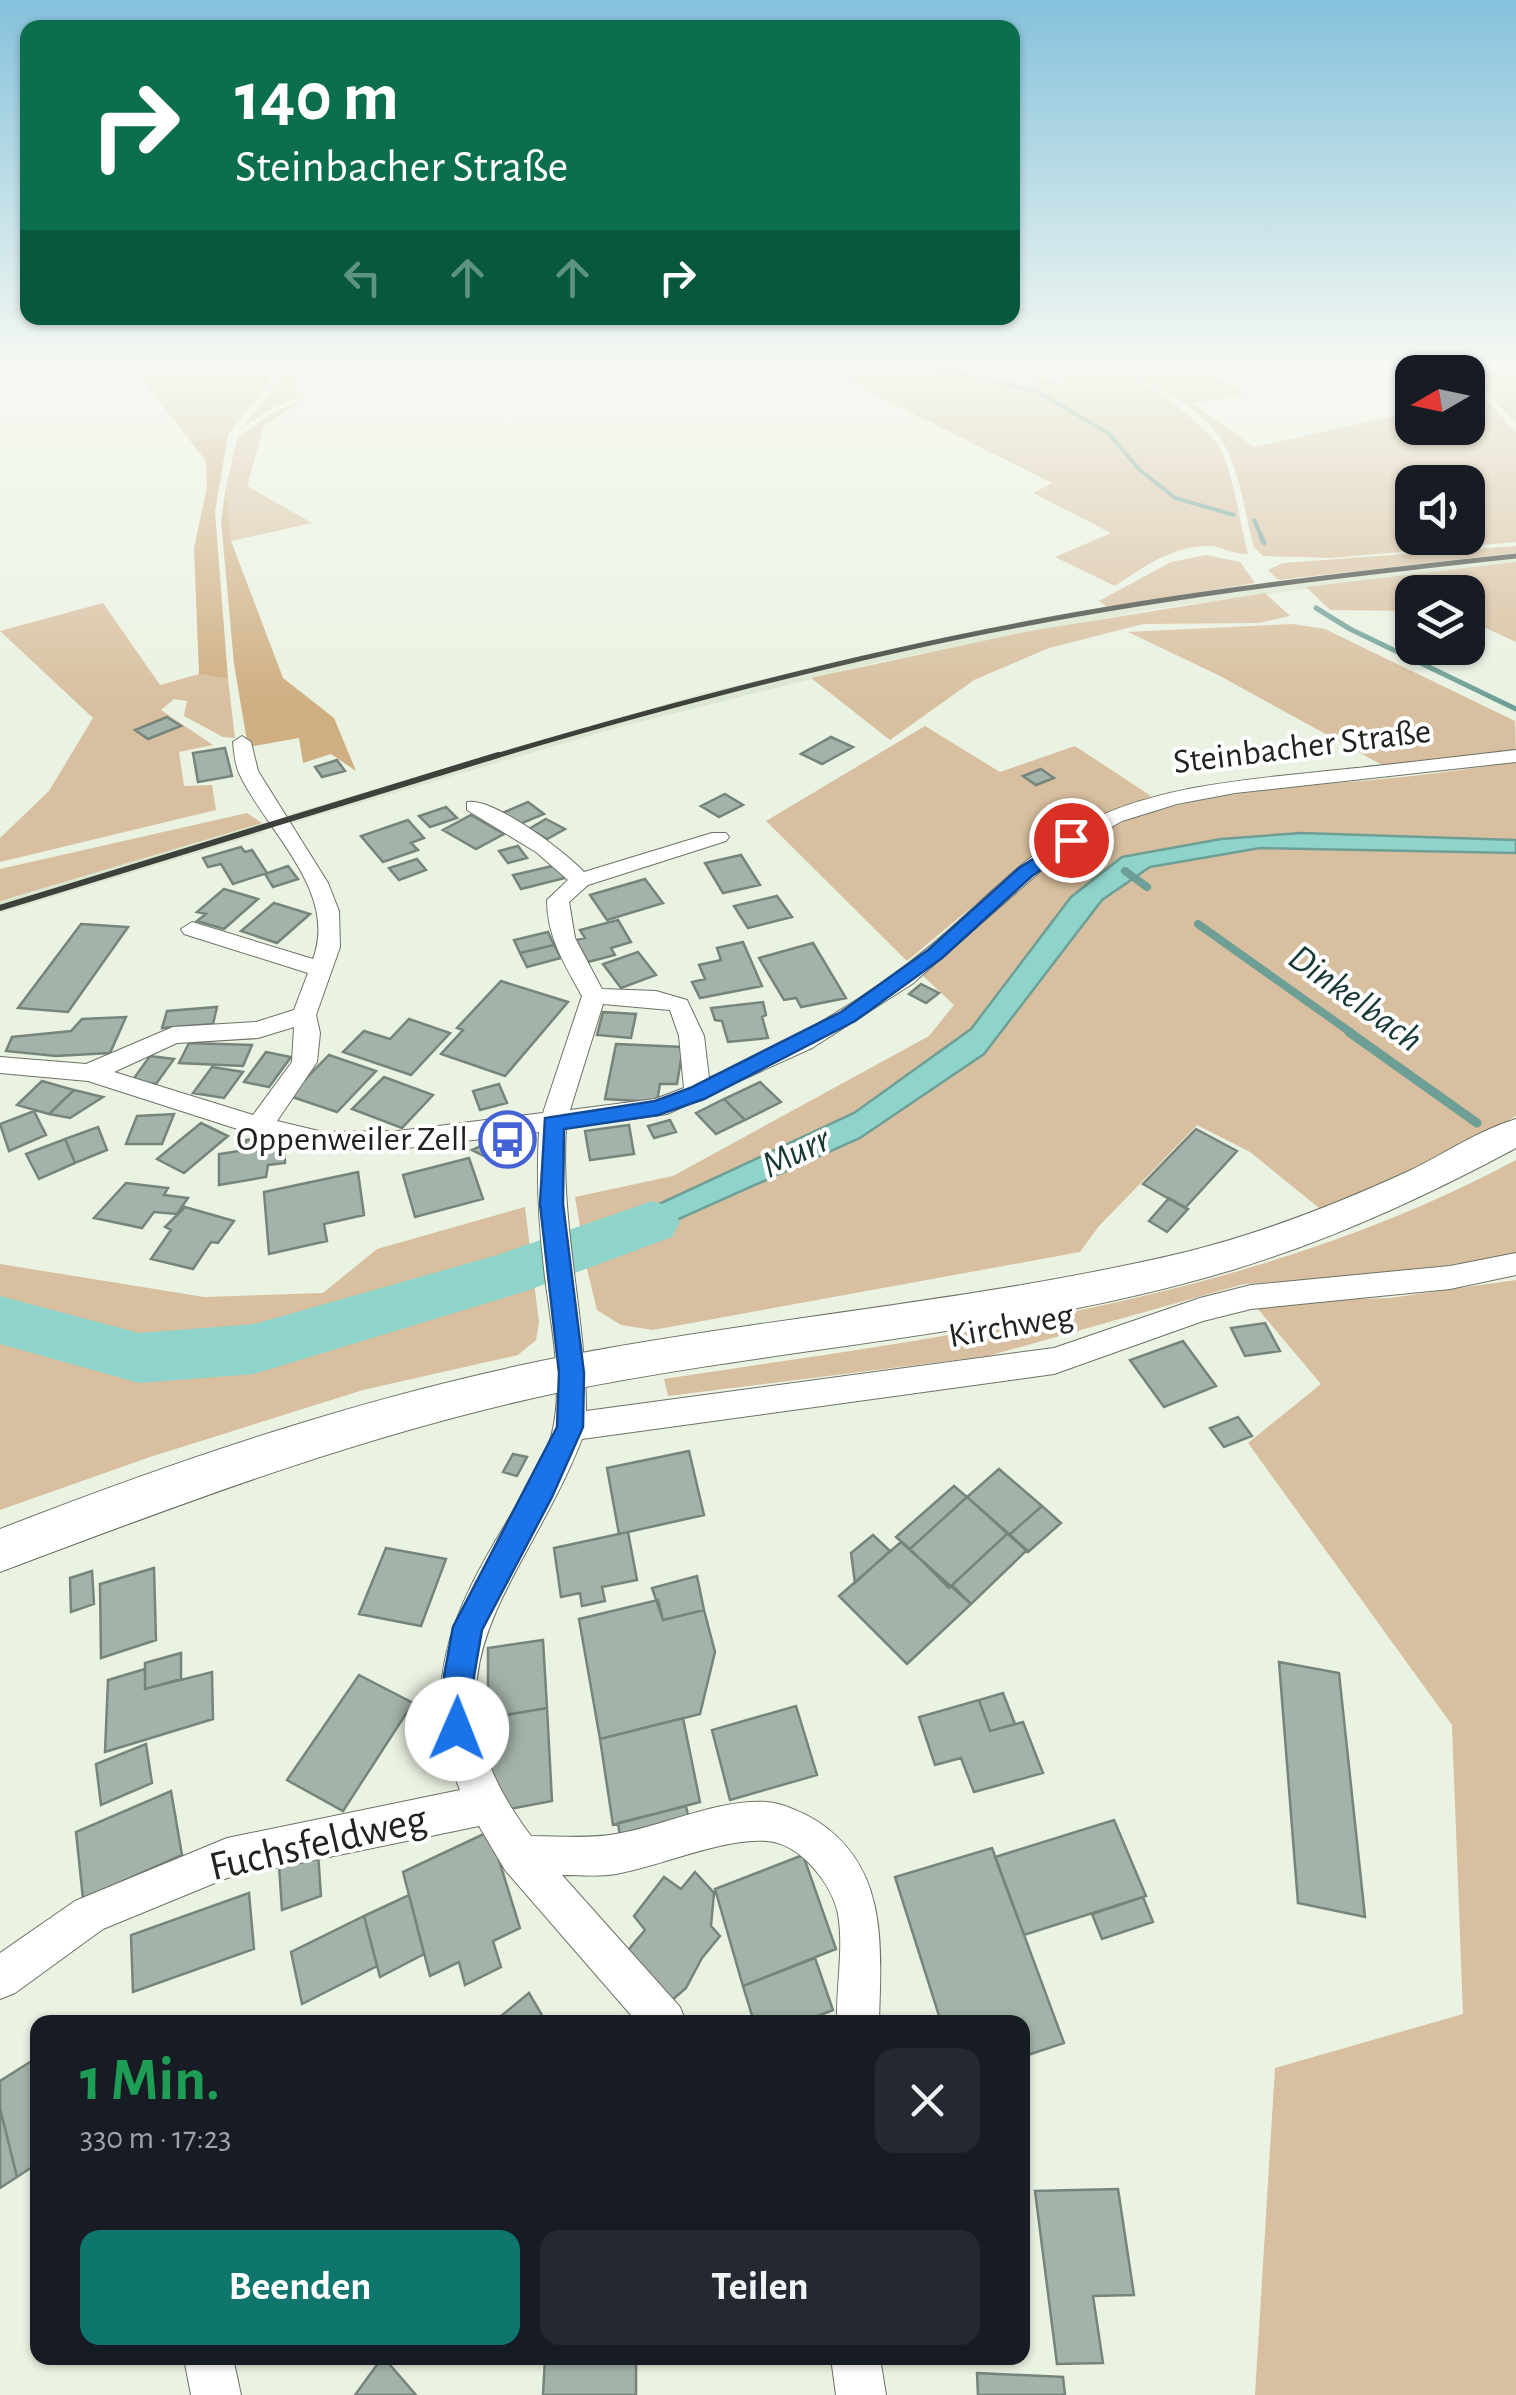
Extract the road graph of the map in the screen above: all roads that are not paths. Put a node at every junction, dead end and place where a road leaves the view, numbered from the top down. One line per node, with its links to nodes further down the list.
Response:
1 (242, 742): 7 (street)
2 (1516, 756): 12 (street, Steinbacher Straße)
3 (474, 806): 5 (street)
4 (719, 837): 5 (street)
5 (580, 880): 8 (street)
6 (192, 929): 7 (street)
7 (323, 970): 9 (street)
8 (594, 996): 12 (street); 13 (street)
9 (304, 1015): 11 (street); 14 (street)
10 (0, 1065): 11 (street, Steinbacher Straße)
11 (90, 1073): 14 (street, Steinbacher Straße)
12 (697, 1094): 13 (street, Steinbacher Straße)
13 (553, 1124): 14 (street, Steinbacher Straße); 17 (street)
14 (259, 1126)
15 (1516, 1132): 17 (street)
16 (1516, 1264): 18 (street, Kirchweg)
17 (572, 1373): 18 (street); 19 (street)
18 (570, 1427): 20 (street)
19 (0, 1551)
20 (484, 1805): 21 (street); 22 (street, Fuchsfeldweg)
21 (519, 1856): 23 (street); 24 (street)
22 (0, 1978)
23 (659, 2015)
24 (858, 2015)
25 (210, 2365): 27 (street)
26 (857, 2365): 28 (street)
27 (216, 2395)
28 (861, 2395)

